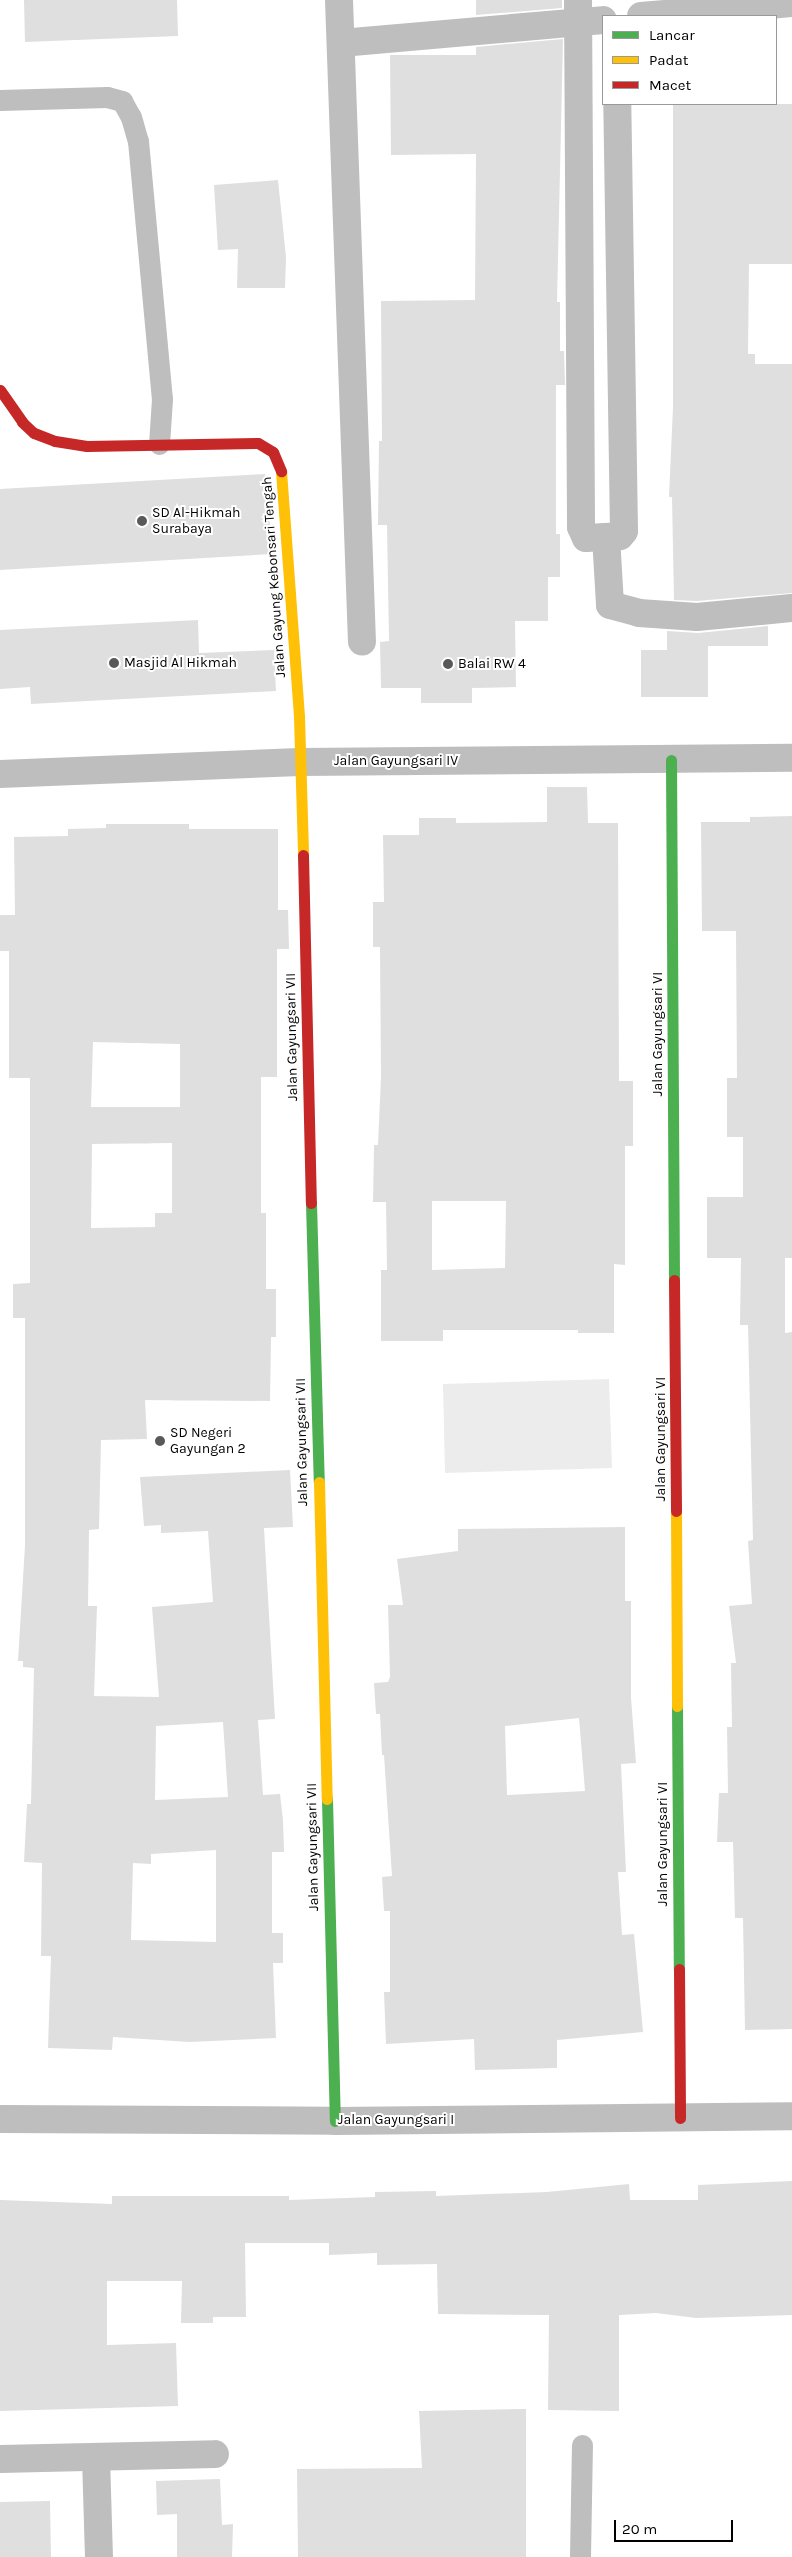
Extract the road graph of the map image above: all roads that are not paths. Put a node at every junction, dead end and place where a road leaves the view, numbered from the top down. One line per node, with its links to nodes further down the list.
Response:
1 (339, 0): 7 (street)
2 (616, 0): 5 (street)
3 (792, 3): 6 (street)
4 (587, 14): 7 (street); 12 (street)
5 (616, 15)
6 (653, 15)
7 (341, 43): 14 (street)
8 (0, 100): 11 (lane)
9 (617, 105): 12 (street)
10 (0, 390): 11 (street, Jalan Gayung Kebonsari Tengah)
11 (159, 444): 17 (street, Jalan Gayung Kebonsari Tengah)
12 (606, 537): 13 (street)
13 (792, 608)
14 (362, 642)
15 (792, 758): 16 (street, Jalan Gayungsari IV)
16 (671, 760): 17 (street, Jalan Gayungsari IV); 20 (street, Jalan Gayungsari VI)
17 (300, 762): 18 (street, Jalan Gayungsari IV); 22 (street, Jalan Gayungsari VII)
18 (0, 774)
19 (792, 2116): 20 (street, Jalan Gayungsari I)
20 (680, 2118): 22 (street, Jalan Gayungsari I)
21 (0, 2119): 22 (street, Jalan Gayungsari I)
22 (335, 2121)
23 (582, 2445): 28 (lane)
24 (216, 2454): 25 (street)
25 (96, 2457): 26 (street); 27 (street)
26 (0, 2459)
27 (99, 2557)
28 (580, 2557)

